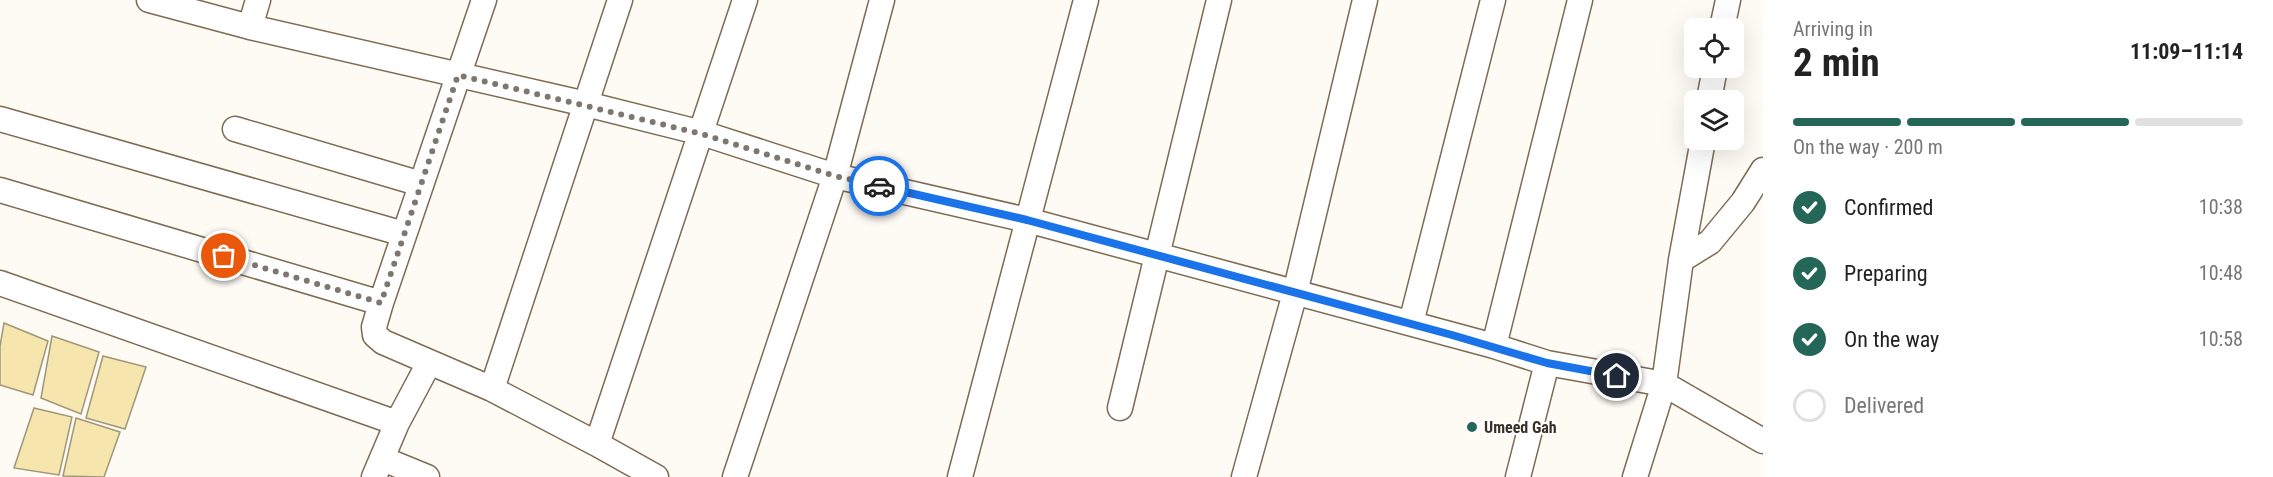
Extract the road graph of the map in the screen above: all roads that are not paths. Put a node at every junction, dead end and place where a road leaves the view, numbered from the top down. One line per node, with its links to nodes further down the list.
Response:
1 (149, 0): 14 (street)
2 (258, 0): 14 (street)
3 (484, 0): 15 (street)
4 (620, 0): 16 (street)
5 (745, 0): 19 (street)
6 (882, 0): 22 (street)
7 (1086, 0): 25 (street)
8 (1219, 0): 27 (street)
9 (1365, 0): 30 (street)
10 (1493, 0): 32 (street)
11 (1580, 0): 33 (street)
12 (1728, 0): 13 (street)
13 (1724, 18)
14 (250, 27): 15 (street)
15 (458, 75): 16 (street); 23 (street)
16 (585, 104): 19 (street); 37 (street)
17 (0, 119): 26 (street)
18 (235, 129): 23 (street)
19 (702, 134): 22 (street); 41 (street)
20 (1700, 150): 28 (street)
21 (1763, 170): 28 (street)
22 (835, 176): 25 (street); 45 (street)
23 (421, 184): 26 (street)
24 (0, 190): 31 (street)
25 (1027, 220): 27 (street); 46 (street)
26 (404, 234): 31 (street)
27 (1156, 255): 30 (street); 38 (street)
28 (1681, 260): 36 (street)
29 (0, 283): 39 (street)
30 (1294, 293): 32 (street); 47 (street)
31 (381, 303): 34 (street)
32 (1411, 323): 33 (street)
33 (1494, 346): 35 (street)
34 (429, 363): 37 (street); 39 (street)
35 (1547, 363): 36 (street); 48 (street)
36 (1664, 384): 40 (street); 49 (street)
37 (492, 389): 41 (street)
38 (1120, 408)
39 (397, 423): 42 (street)
40 (1763, 441)
41 (597, 444): 44 (street)
42 (379, 468): 43 (street)
43 (427, 477)
44 (656, 477)
45 (735, 477)
46 (960, 477)
47 (1244, 477)
48 (1518, 477)
49 (1635, 477)

